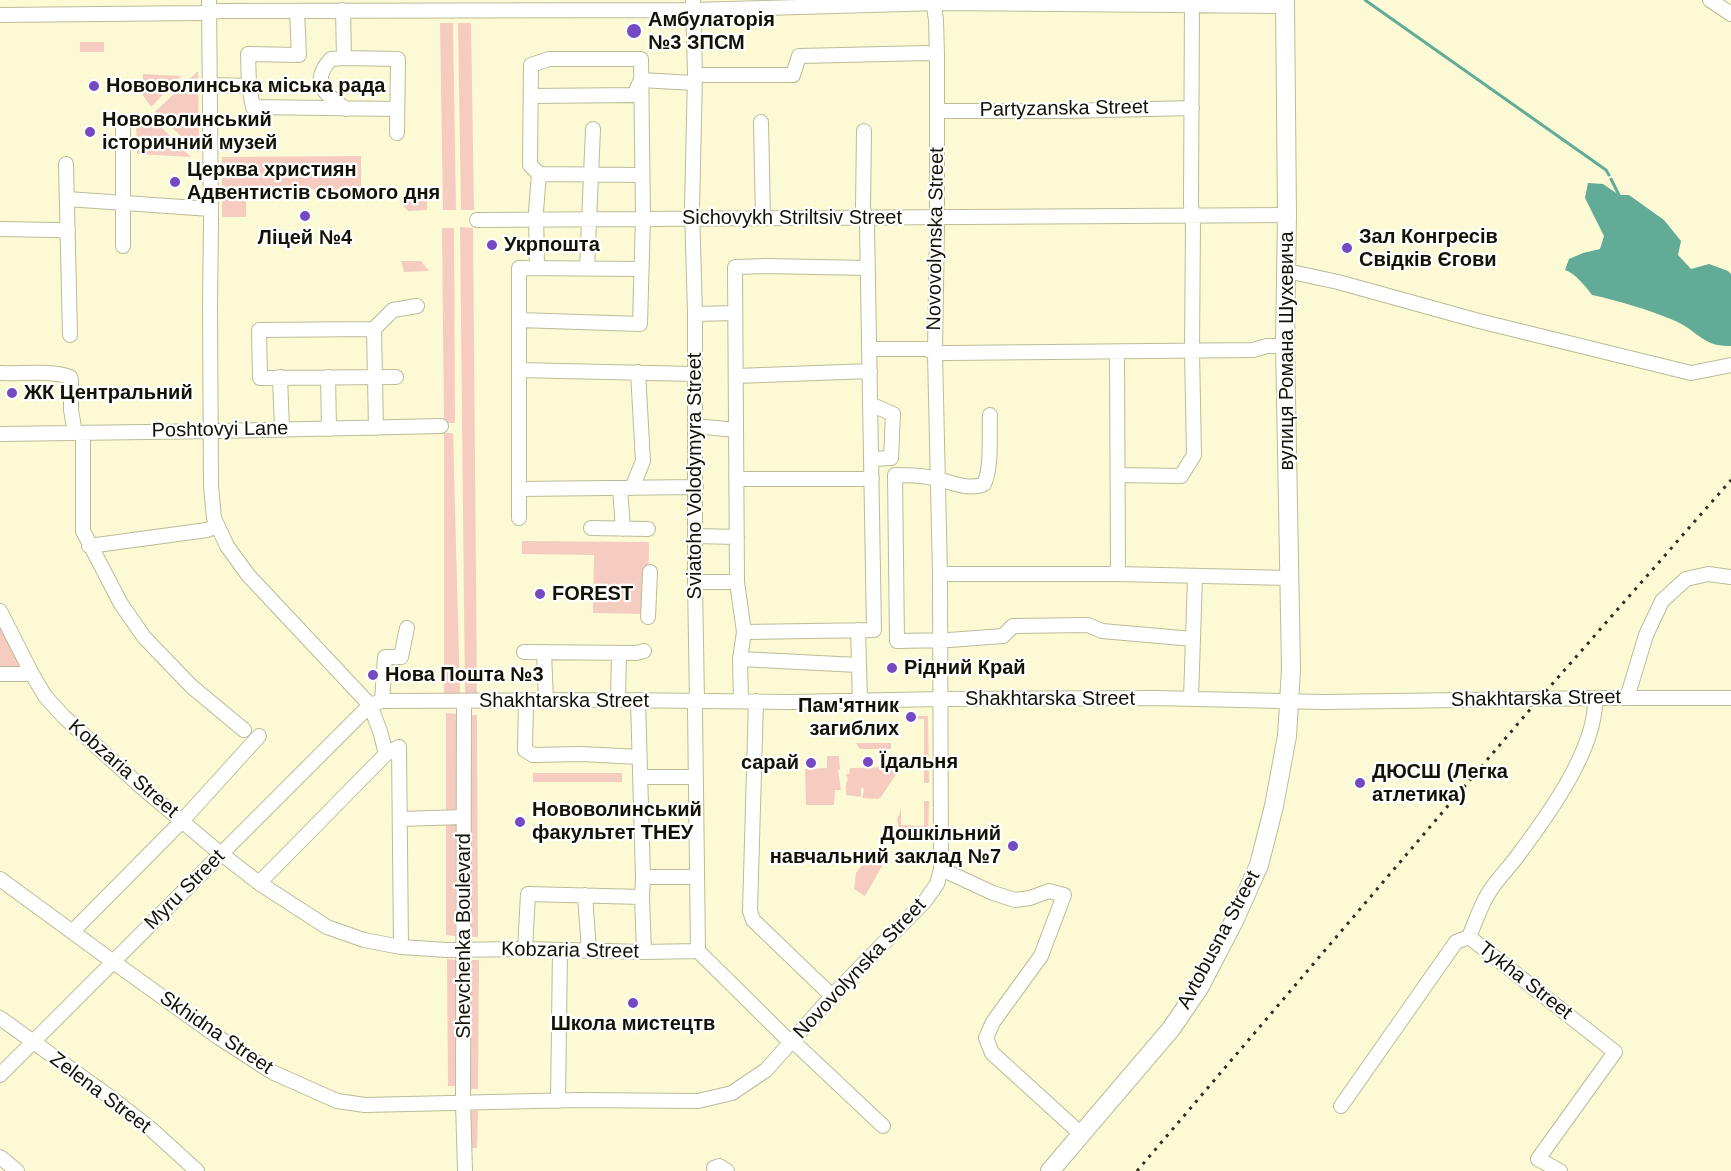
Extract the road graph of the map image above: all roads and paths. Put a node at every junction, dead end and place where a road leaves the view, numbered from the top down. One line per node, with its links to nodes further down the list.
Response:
1 (1710, 0): 11 (street)
2 (933, 2): 3 (street); 8 (street); 13 (street, Novovolynska Street)
3 (1192, 3): 4 (street); 20 (street)
4 (1285, 3): 37 (main road, вулиця Романа Шухевича)
5 (210, 5): 10 (street); 12 (street); 17 (street)
6 (359, 5): 7 (street); 9 (street)
7 (567, 5): 8 (street)
8 (693, 5): 15 (street, Sviatoho Volodymyra Street)
9 (343, 10): 10 (street); 14 (street)
10 (297, 11): 18 (street)
11 (1731, 14)
12 (0, 15)
13 (937, 55): 15 (street); 23 (street, Novovolynska Street)
14 (344, 58): 21 (street); 22 (street)
15 (694, 79): 16 (street); 41 (street, Sviatoho Volodymyra Street)
16 (641, 80): 19 (street); 19 (street); 32 (street)
17 (210, 85): 18 (street); 35 (street)
18 (249, 86): 21 (street)
19 (531, 96): 30 (street)
20 (1192, 108): 23 (street, Partyzanska Street); 36 (street)
21 (346, 109): 22 (street)
22 (397, 109): 28 (street)
23 (937, 111): 39 (street, Novovolynska Street)
24 (761, 122): 42 (street)
25 (123, 123): 34 (street)
26 (593, 129): 31 (street)
27 (864, 131): 38 (street)
28 (397, 133)
29 (66, 164): 33 (street)
30 (539, 174): 31 (street); 45 (street)
31 (591, 174): 32 (street); 43 (street)
32 (642, 175): 40 (street)
33 (67, 199): 34 (street); 47 (street)
34 (122, 204): 35 (street); 48 (street)
35 (211, 209): 84 (street)
36 (1192, 215): 37 (street, Sichovykh Striltsiv Street); 39 (street, Sichovykh Striltsiv Street); 62 (street)
37 (1287, 215): 53 (main road, вулиця Романа Шухевича)
38 (864, 217): 39 (street, Sichovykh Striltsiv Street); 42 (street, Sichovykh Striltsiv Street); 51 (street)
39 (937, 217): 64 (street, Novovolynska Street)
40 (643, 218): 41 (street, Sichovykh Striltsiv Street); 43 (street, Sichovykh Striltsiv Street); 52 (street)
41 (693, 218): 42 (street, Sichovykh Striltsiv Street); 56 (street, Sviatoho Volodymyra Street)
42 (763, 218)
43 (590, 219): 45 (street, Sichovykh Striltsiv Street); 50 (street)
44 (477, 220): 45 (street, Sichovykh Striltsiv Street)
45 (537, 220): 49 (street)
46 (0, 229): 47 (street)
47 (68, 231): 59 (street)
48 (123, 246)
49 (537, 268): 50 (street); 57 (street)
50 (586, 268): 52 (street)
51 (868, 268): 55 (street); 61 (street)
52 (641, 269): 57 (street)
53 (1287, 271): 60 (main road, вулиця Романа Шухевича); 65 (street)
54 (417, 306): 58 (street)
55 (735, 313): 56 (street); 71 (street)
56 (694, 314): 70 (street, Sviatoho Volodymyra Street)
57 (519, 320): 66 (street)
58 (374, 329): 72 (street); 74 (street)
59 (70, 334)
60 (1285, 343): 62 (street); 108 (main road, вулиця Романа Шухевича)
61 (869, 349): 64 (street); 67 (street)
62 (1192, 351): 63 (street); 88 (street)
63 (1117, 352): 64 (street); 88 (street)
64 (934, 353): 89 (street, Novovolynska Street)
65 (1731, 366)
66 (519, 370): 68 (street); 94 (street)
67 (870, 371): 71 (street); 76 (street)
68 (638, 372): 70 (street); 93 (street)
69 (0, 374): 85 (street)
70 (694, 374): 79 (street, Sviatoho Volodymyra Street)
71 (736, 376): 83 (street)
72 (280, 377): 73 (street); 81 (street)
73 (328, 377): 74 (street); 82 (street)
74 (374, 377): 75 (street); 80 (street)
75 (396, 377)
76 (870, 404): 87 (street); 87 (street)
77 (990, 415): 89 (street)
78 (441, 426): 80 (street, Poshtovyi Lane)
79 (695, 426): 83 (street); 92 (street, Sviatoho Volodymyra Street)
80 (376, 428): 82 (street, Poshtovyi Lane)
81 (282, 429): 82 (street, Poshtovyi Lane); 84 (street, Poshtovyi Lane)
82 (329, 429)
83 (736, 430): 90 (street)
84 (211, 431): 85 (street, Poshtovyi Lane); 96 (street)
85 (79, 433): 86 (street, Poshtovyi Lane); 102 (street)
86 (0, 434)
87 (871, 459): 91 (street)
88 (1118, 475): 105 (street)
89 (937, 478): 104 (street, Novovolynska Street); 117 (street)
90 (736, 479): 91 (street); 101 (street)
91 (872, 479): 114 (street)
92 (696, 487): 93 (street); 100 (street, Sviatoho Volodymyra Street)
93 (626, 488): 94 (street); 98 (street)
94 (519, 489): 95 (street)
95 (519, 519)
96 (217, 526): 102 (street); 141 (street)
97 (591, 528): 98 (street)
98 (623, 529): 99 (street)
99 (648, 529)
100 (695, 536): 101 (street); 109 (street, Sviatoho Volodymyra Street)
101 (737, 537): 110 (street)
102 (89, 546): 142 (street)
103 (650, 572): 112 (street)
104 (940, 574): 105 (street); 117 (street, Novovolynska Street)
105 (1118, 574): 106 (street)
106 (1195, 577): 108 (street); 116 (street)
107 (1731, 577): 127 (street)
108 (1289, 578): 140 (main road, вулиця Романа Шухевича)
109 (695, 582): 110 (street); 135 (street, Sviatoho Volodymyra Street)
110 (737, 582): 115 (street)
111 (0, 611): 125 (street, Kobzaria Street)
112 (648, 617)
113 (407, 628): 141 (street)
114 (858, 630): 115 (street); 123 (street)
115 (744, 632): 122 (street)
116 (1193, 639): 117 (street); 130 (street)
117 (940, 640): 129 (street, Novovolynska Street)
118 (644, 651): 121 (street)
119 (524, 652): 120 (street)
120 (544, 652): 121 (street); 132 (street)
121 (619, 653): 133 (street)
122 (740, 658): 123 (street); 136 (street)
123 (858, 665): 138 (street)
124 (0, 674): 125 (street)
125 (32, 674): 150 (street, Kobzaria Street)
126 (1595, 698): 127 (street, Shakhtarska Street); 140 (street, Shakhtarska Street); 160 (street, Tykha Street)
127 (1627, 698): 128 (street, Shakhtarska Street)
128 (1731, 698)
129 (941, 699): 130 (street, Shakhtarska Street); 138 (street, Shakhtarska Street); 152 (street, Novovolynska Street)
130 (1191, 699): 140 (street, Shakhtarska Street)
131 (526, 700): 132 (street, Shakhtarska Street); 139 (street, Shakhtarska Street); 145 (street)
132 (546, 700): 133 (street, Shakhtarska Street)
133 (618, 700): 134 (street, Shakhtarska Street)
134 (638, 700): 135 (street, Shakhtarska Street); 145 (street)
135 (697, 701): 136 (street, Shakhtarska Street); 147 (street, Sviatoho Volodymyra Street)
136 (741, 701): 137 (street, Shakhtarska Street)
137 (756, 701): 138 (street, Shakhtarska Street); 169 (street)
138 (860, 701)
139 (464, 702): 141 (street, Shakhtarska Street); 148 (street, Shevchenka Boulevard)
140 (1290, 702): 178 (main road, Avtobusna Street)
141 (376, 703): 144 (street); 151 (street, Myru Street)
142 (244, 730)
143 (259, 736): 150 (street)
144 (386, 754): 149 (street); 156 (street)
145 (639, 757): 146 (street)
146 (640, 777): 147 (street); 153 (street)
147 (696, 777): 154 (street, Sviatoho Volodymyra Street)
148 (464, 817): 149 (street); 163 (street, Shevchenka Boulevard)
149 (400, 819): 161 (street)
150 (182, 821): 151 (street, Kobzaria Street); 159 (street)
151 (221, 854): 156 (street, Kobzaria Street); 168 (street, Myru Street)
152 (941, 869): 169 (street, Novovolynska Street); 178 (street)
153 (643, 876): 154 (street); 158 (street)
154 (697, 877): 166 (street, Sviatoho Volodymyra Street)
155 (0, 879): 159 (street, Skhidna Street)
156 (259, 883): 161 (street, Kobzaria Street)
157 (585, 895): 158 (street); 162 (street); 165 (street)
158 (642, 897): 167 (street)
159 (72, 932): 168 (street, Skhidna Street)
160 (1469, 937): 176 (street); 184 (street, Tykha Street)
161 (401, 947): 163 (street, Kobzaria Street)
162 (525, 949): 163 (street, Kobzaria Street); 164 (street, Kobzaria Street)
163 (463, 950): 175 (street, Shevchenka Boulevard)
164 (560, 951): 165 (street, Kobzaria Street); 174 (street)
165 (589, 951): 167 (street, Kobzaria Street)
166 (698, 951): 167 (street, Kobzaria Street); 171 (street)
167 (645, 952)
168 (114, 962): 172 (street, Myru Street); 175 (street, Skhidna Street)
169 (832, 996): 171 (street, Novovolynska Street)
170 (0, 1018): 172 (street, Zelena Street)
171 (792, 1041): 174 (street, Novovolynska Street); 177 (street)
172 (33, 1042): 173 (street, Myru Street); 181 (street, Zelena Street)
173 (0, 1076)
174 (558, 1101): 175 (street, Novovolynska Street)
175 (463, 1102): 182 (street, Shevchenka Boulevard)
176 (1341, 1106)
177 (883, 1126)
178 (1081, 1134): 183 (main road, Avtobusna Street)
179 (0, 1156): 180 (street)
180 (17, 1171)
181 (197, 1171)
182 (465, 1171)
183 (1050, 1171)
184 (1560, 1171)

